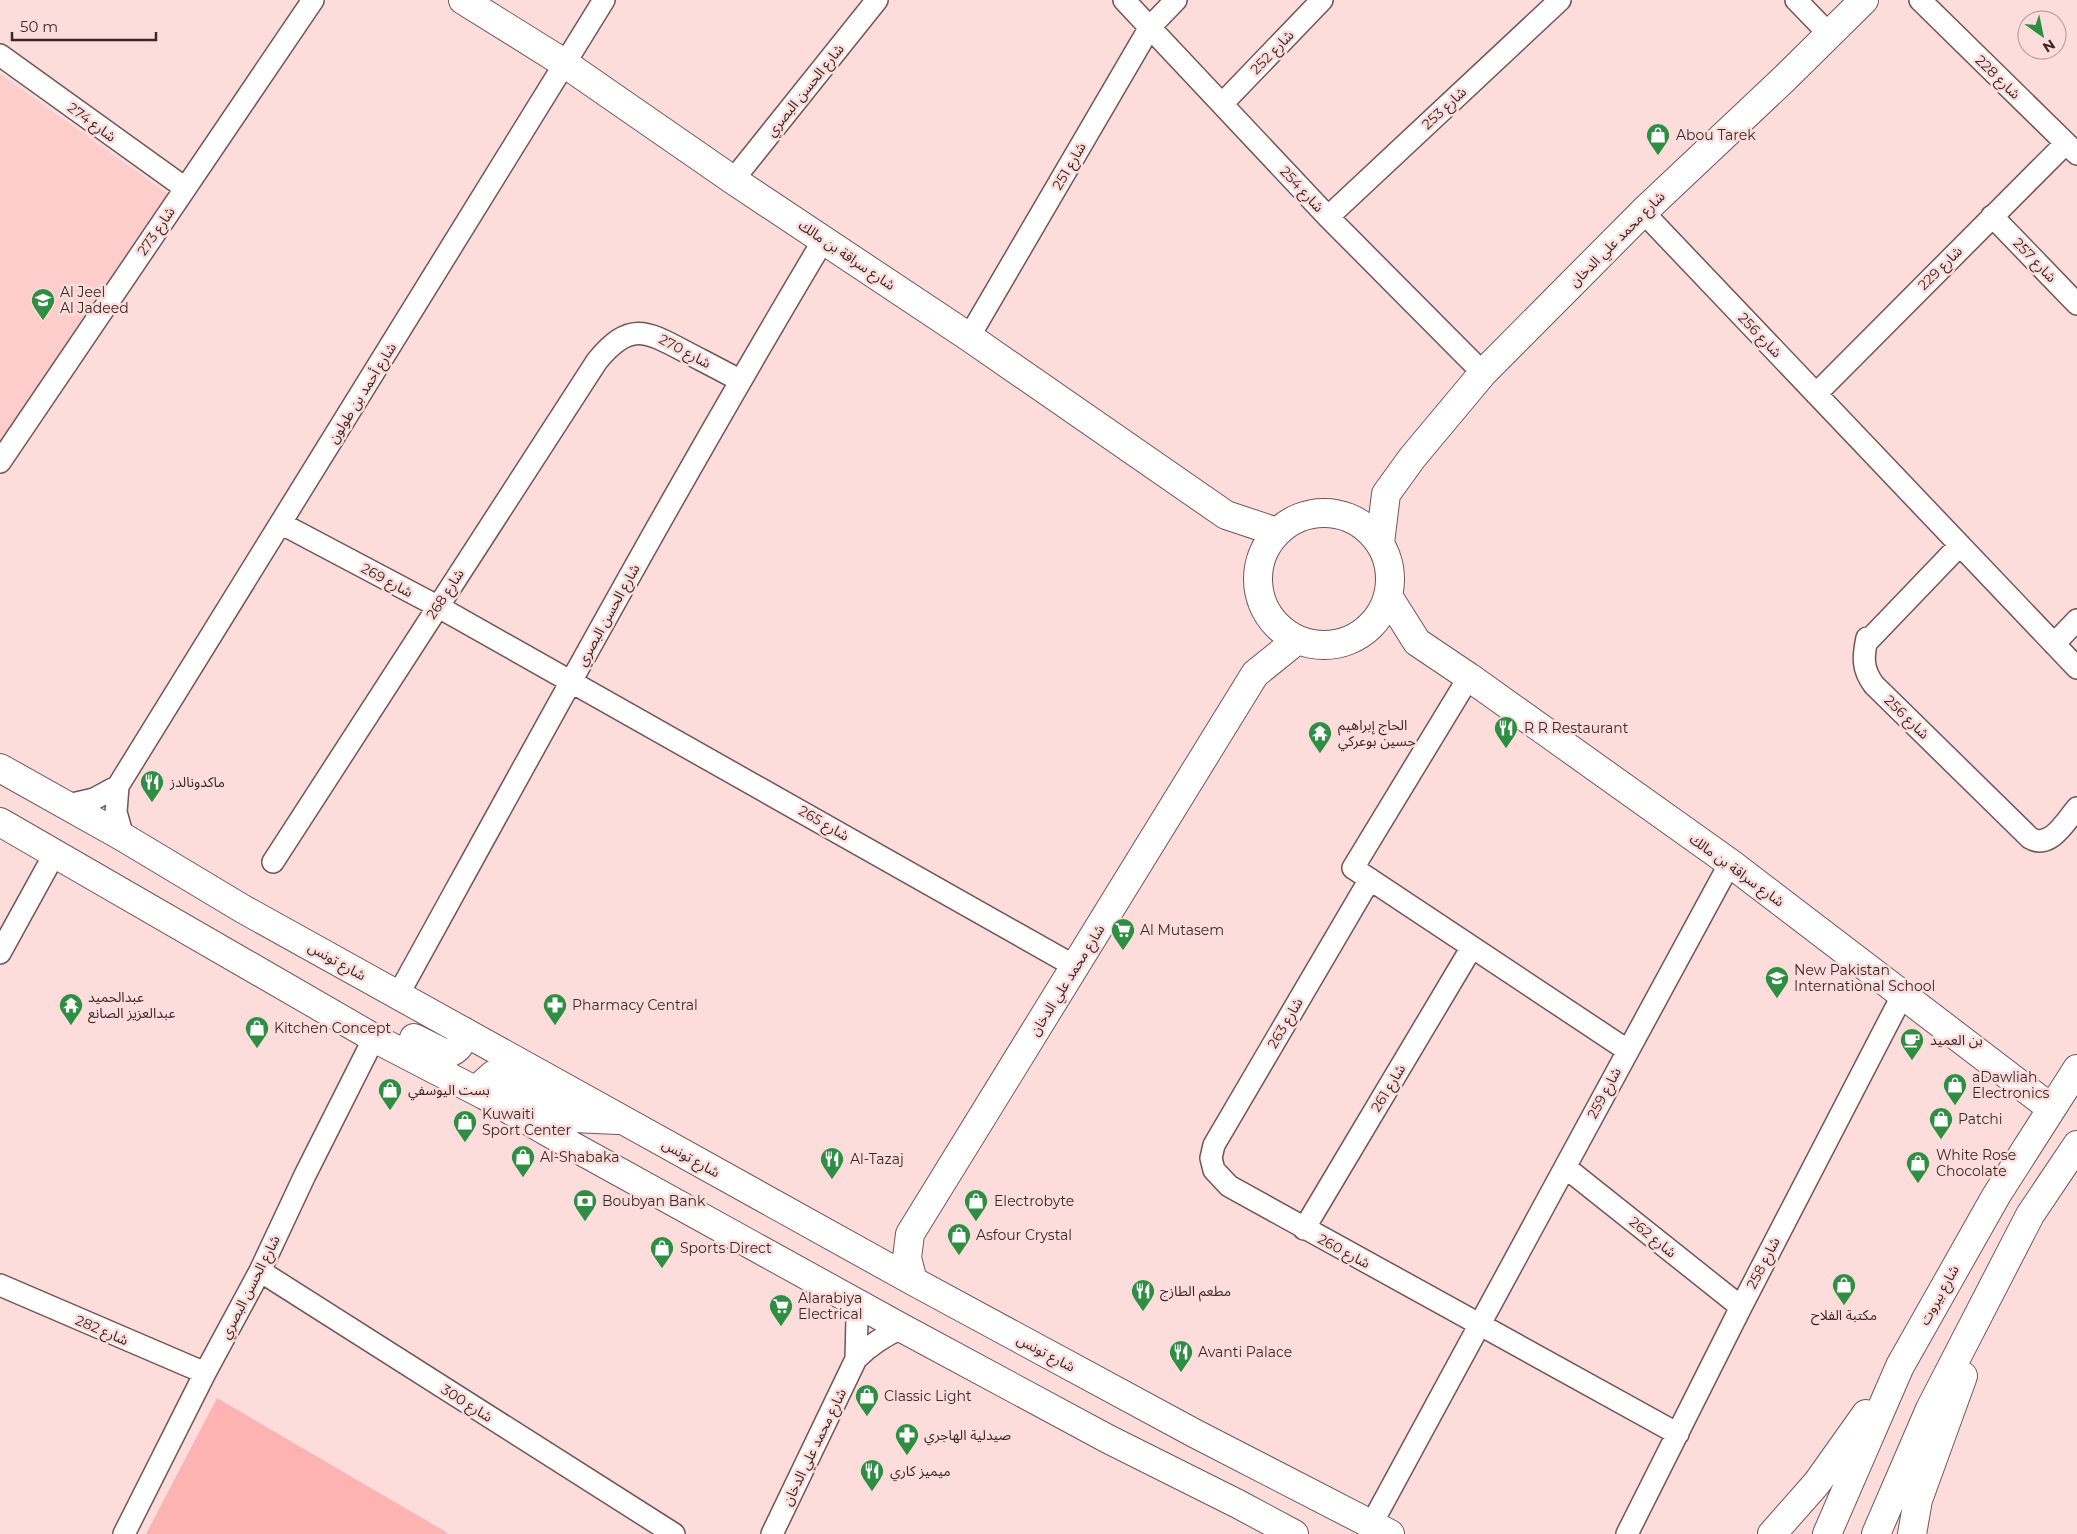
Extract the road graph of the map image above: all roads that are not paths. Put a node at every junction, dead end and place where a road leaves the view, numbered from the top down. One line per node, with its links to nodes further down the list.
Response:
1 (314, 0): 19 (street, شارع 273)
2 (463, 0): 15 (main road, شارع سراقة بن مالك)
3 (604, 0): 15 (street, شارع أحمد بن طولون)
4 (877, 0): 18 (street, شارع الحسن البصري)
5 (1124, 0): 12 (street, شارع 254)
6 (1176, 0): 12 (street, شارع 251)
7 (1322, 0): 16 (street, شارع 252)
8 (1560, 0): 22 (street, شارع 253)
9 (1796, 0): 13 (street)
10 (1864, 0): 13 (main road, شارع محمد علي الدخان)
11 (1920, 0): 17 (street, شارع 228)
12 (1150, 27): 16 (street, شارع 254); 26 (street, شارع 251)
13 (1829, 34): 20 (main road, شارع محمد علي الدخان)
14 (0, 55): 19 (street, شارع 274)
15 (564, 63): 18 (main road, شارع سراقة بن مالك); 34 (street, شارع أحمد بن طولون)
16 (1222, 104): 22 (street, شارع 254)
17 (2071, 148): 21 (street, شارع 229)
18 (733, 180): 23 (main road, شارع سراقة بن مالك)
19 (185, 188): 30 (street, شارع 273)
20 (1643, 212): 27 (main road, شارع محمد علي الدخان); 29 (street, شارع 256)
21 (1992, 216): 24 (street, شارع 257); 29 (street, شارع 229)
22 (1328, 217): 27 (street, شارع 254)
23 (824, 239): 26 (main road, شارع سراقة بن مالك); 28 (street, شارع الحسن البصري)
24 (2077, 304)
25 (628, 335): 28 (street, شارع 270); 40 (street, شارع 268)
26 (969, 337): 32 (main road, شارع سراقة بن مالك)
27 (1483, 373): 31 (main road, شارع محمد علي الدخان)
28 (740, 380): 50 (street, شارع الحسن البصري)
29 (1816, 394): 37 (street, شارع 256)
30 (0, 462)
31 (1386, 494): 33 (main road, شارع محمد علي الدخان); 36 (main road, شارع محمد علي الدخان)
32 (1226, 515): 35 (main road, شارع سراقة بن مالك); 38 (main road, شارع سراقة بن مالك)
33 (1341, 515): 35 (main road); 36 (main road)
34 (282, 524): 40 (street, شارع 269); 52 (street, شارع أحمد بن طولون)
35 (1277, 532): 38 (main road)
36 (1380, 543): 39 (main road)
37 (1960, 545): 46 (street, شارع 256); 54 (street, شارع 256)
38 (1258, 566): 41 (main road)
39 (1388, 596): 43 (main road); 45 (main road, شارع سراقة بن مالك)
40 (437, 606): 50 (street, شارع 269); 58 (street, شارع 268)
41 (1268, 615): 44 (main road); 48 (main road, شارع محمد علي الدخان)
42 (2077, 620): 46 (street)
43 (1360, 635): 44 (main road); 45 (main road, شارع سراقة بن مالك)
44 (1297, 640): 48 (main road, شارع محمد علي الدخان)
45 (1417, 642): 49 (main road, شارع سراقة بن مالك)
46 (2054, 644): 47 (street, شارع 256)
47 (2077, 668)
48 (1255, 674): 63 (main road, شارع محمد علي الدخان)
49 (1469, 677): 59 (main road, شارع سراقة بن مالك); 60 (street, شارع 263)
50 (570, 681): 63 (street, شارع 265); 65 (street, شارع الحسن البصري)
51 (0, 768): 53 (main road, شارع تونس)
52 (118, 786): 53 (street); 56 (street, شارع أحمد بن طولون)
53 (68, 805): 56 (main road, شارع تونس)
54 (2077, 808)
55 (0, 822): 57 (main road)
56 (123, 837): 65 (main road, شارع تونس)
57 (55, 853): 62 (street); 66 (main road)
58 (273, 862)
59 (1730, 863): 64 (main road, شارع سراقة بن مالك); 69 (street, شارع 259)
60 (1361, 874): 61 (street); 76 (street, شارع 263)
61 (1472, 946): 69 (street); 77 (street, شارع 261)
62 (0, 953)
63 (1076, 966): 78 (main road, شارع محمد علي الدخان)
64 (1903, 994): 72 (main road, شارع سراقة بن مالك); 85 (street, شارع 258)
65 (398, 995): 67 (main road, شارع تونس)
66 (312, 1002): 67 (main road); 68 (main road)
67 (463, 1031): 73 (main road, شارع تونس)
68 (374, 1038): 71 (main road); 81 (street, شارع الحسن البصري)
69 (1627, 1050): 75 (street, شارع 259)
70 (2077, 1069): 72 (main road, شارع بيروت)
71 (484, 1095): 73 (main road); 84 (main road)
72 (2051, 1108): 89 (main road, شارع بيروت)
73 (624, 1120): 79 (main road, شارع تونس)
74 (2077, 1146): 80 (main road)
75 (1565, 1167): 85 (street, شارع 262); 86 (street, شارع 259)
76 (1214, 1170): 77 (street, شارع 260)
77 (1304, 1229): 86 (street, شارع 260)
78 (910, 1234): 79 (main road, شارع محمد علي الدخان); 82 (main road, شارع محمد علي الدخان)
79 (871, 1258): 82 (main road, شارع تونس)
80 (2004, 1266): 100 (main road); 101 (main road)
81 (260, 1271): 90 (street, شارع الحسن البصري); 94 (street, شارع 300)
82 (913, 1281): 92 (main road, شارع تونس)
83 (0, 1285): 90 (street, شارع 282)
84 (852, 1300): 87 (main road); 88 (street, شارع محمد علي الدخان)
85 (1740, 1307): 91 (street, شارع 258)
86 (1481, 1324): 91 (street, شارع 260); 92 (street)
87 (902, 1328): 88 (street, شارع محمد علي الدخان); 96 (main road)
88 (856, 1359): 95 (street, شارع محمد علي الدخان)
89 (1900, 1366): 98 (main road); 99 (main road, شارع بيروت)
90 (205, 1373): 93 (street, شارع الحسن البصري)
91 (1678, 1434): 97 (street, شارع 258)
92 (1381, 1530)
93 (124, 1534)
94 (674, 1534)
95 (772, 1534)
96 (1294, 1534)
97 (1627, 1534)
98 (1772, 1534)
99 (1826, 1534)
100 (1876, 1534)
101 (1912, 1534)

